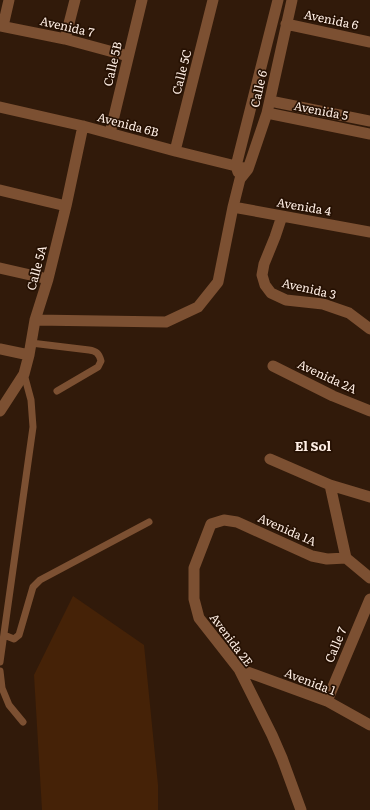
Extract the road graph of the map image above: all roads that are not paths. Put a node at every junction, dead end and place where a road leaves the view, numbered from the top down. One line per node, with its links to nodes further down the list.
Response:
1 (9, 0): 8 (street)
2 (75, 0): 9 (street)
3 (142, 0): 11 (street, Calle 5B)
4 (213, 0): 19 (street, Calle 5C)
5 (278, 0): 20 (street, Calle 6)
6 (292, 0): 7 (street, Calle 6)
7 (286, 24): 10 (street, Avenida 6); 12 (street, Calle 6)
8 (1, 26): 9 (street, Avenida 7)
9 (65, 39): 11 (street, Avenida 7)
10 (370, 42)
11 (128, 56): 17 (street, Calle 5B)
12 (270, 101): 14 (street, Calle 6); 15 (street, Avenida 5)
13 (0, 107): 16 (street, Avenida 6B)
14 (267, 113): 18 (street, Avenida 5); 21 (street, Calle 6)
15 (370, 121)
16 (83, 126): 17 (street, Avenida 6B); 24 (street, Calle 5A)
17 (110, 134): 19 (street, Avenida 6B)
18 (370, 134)
19 (175, 151): 20 (street, Avenida 6B)
20 (236, 166): 21 (street, Avenida 6B); 22 (street)
21 (248, 169): 22 (street, Calle 6)
22 (240, 179): 25 (street, Calle 6)
23 (0, 190): 24 (street)
24 (66, 206): 29 (street, Calle 5A)
25 (233, 207): 26 (street, Avenida 4); 30 (street, Calle 6)
26 (282, 216): 27 (street, Avenida 4); 31 (street, Avenida 3)
27 (370, 232)
28 (0, 268): 29 (street)
29 (48, 279): 30 (street, Calle 5A)
30 (35, 320): 32 (street, Calle 5A)
31 (370, 329)
32 (31, 343): 34 (street, Calle 5A); 37 (lane)
33 (0, 349): 34 (street)
34 (29, 355): 36 (street, Calle 5A)
35 (273, 366): 39 (street, Avenida 2A)
36 (24, 374): 38 (street, Calle 5A); 48 (lane)
37 (57, 391)
38 (0, 411)
39 (370, 411)
40 (270, 459): 41 (street)
41 (330, 485): 42 (street); 45 (street)
42 (370, 497)
43 (149, 522): 48 (lane)
44 (211, 524): 45 (street, Avenida 1A); 50 (street, Avenida 2E)
45 (346, 558): 46 (street)
46 (370, 578)
47 (370, 600): 52 (street, Calle 7)
48 (4, 635): 49 (lane)
49 (0, 662)
50 (239, 669): 52 (street, Avenida 1); 55 (street, Avenida 2E)
51 (0, 671): 53 (lane)
52 (327, 701): 54 (street, Avenida 1)
53 (23, 722)
54 (370, 725)
55 (301, 810)

